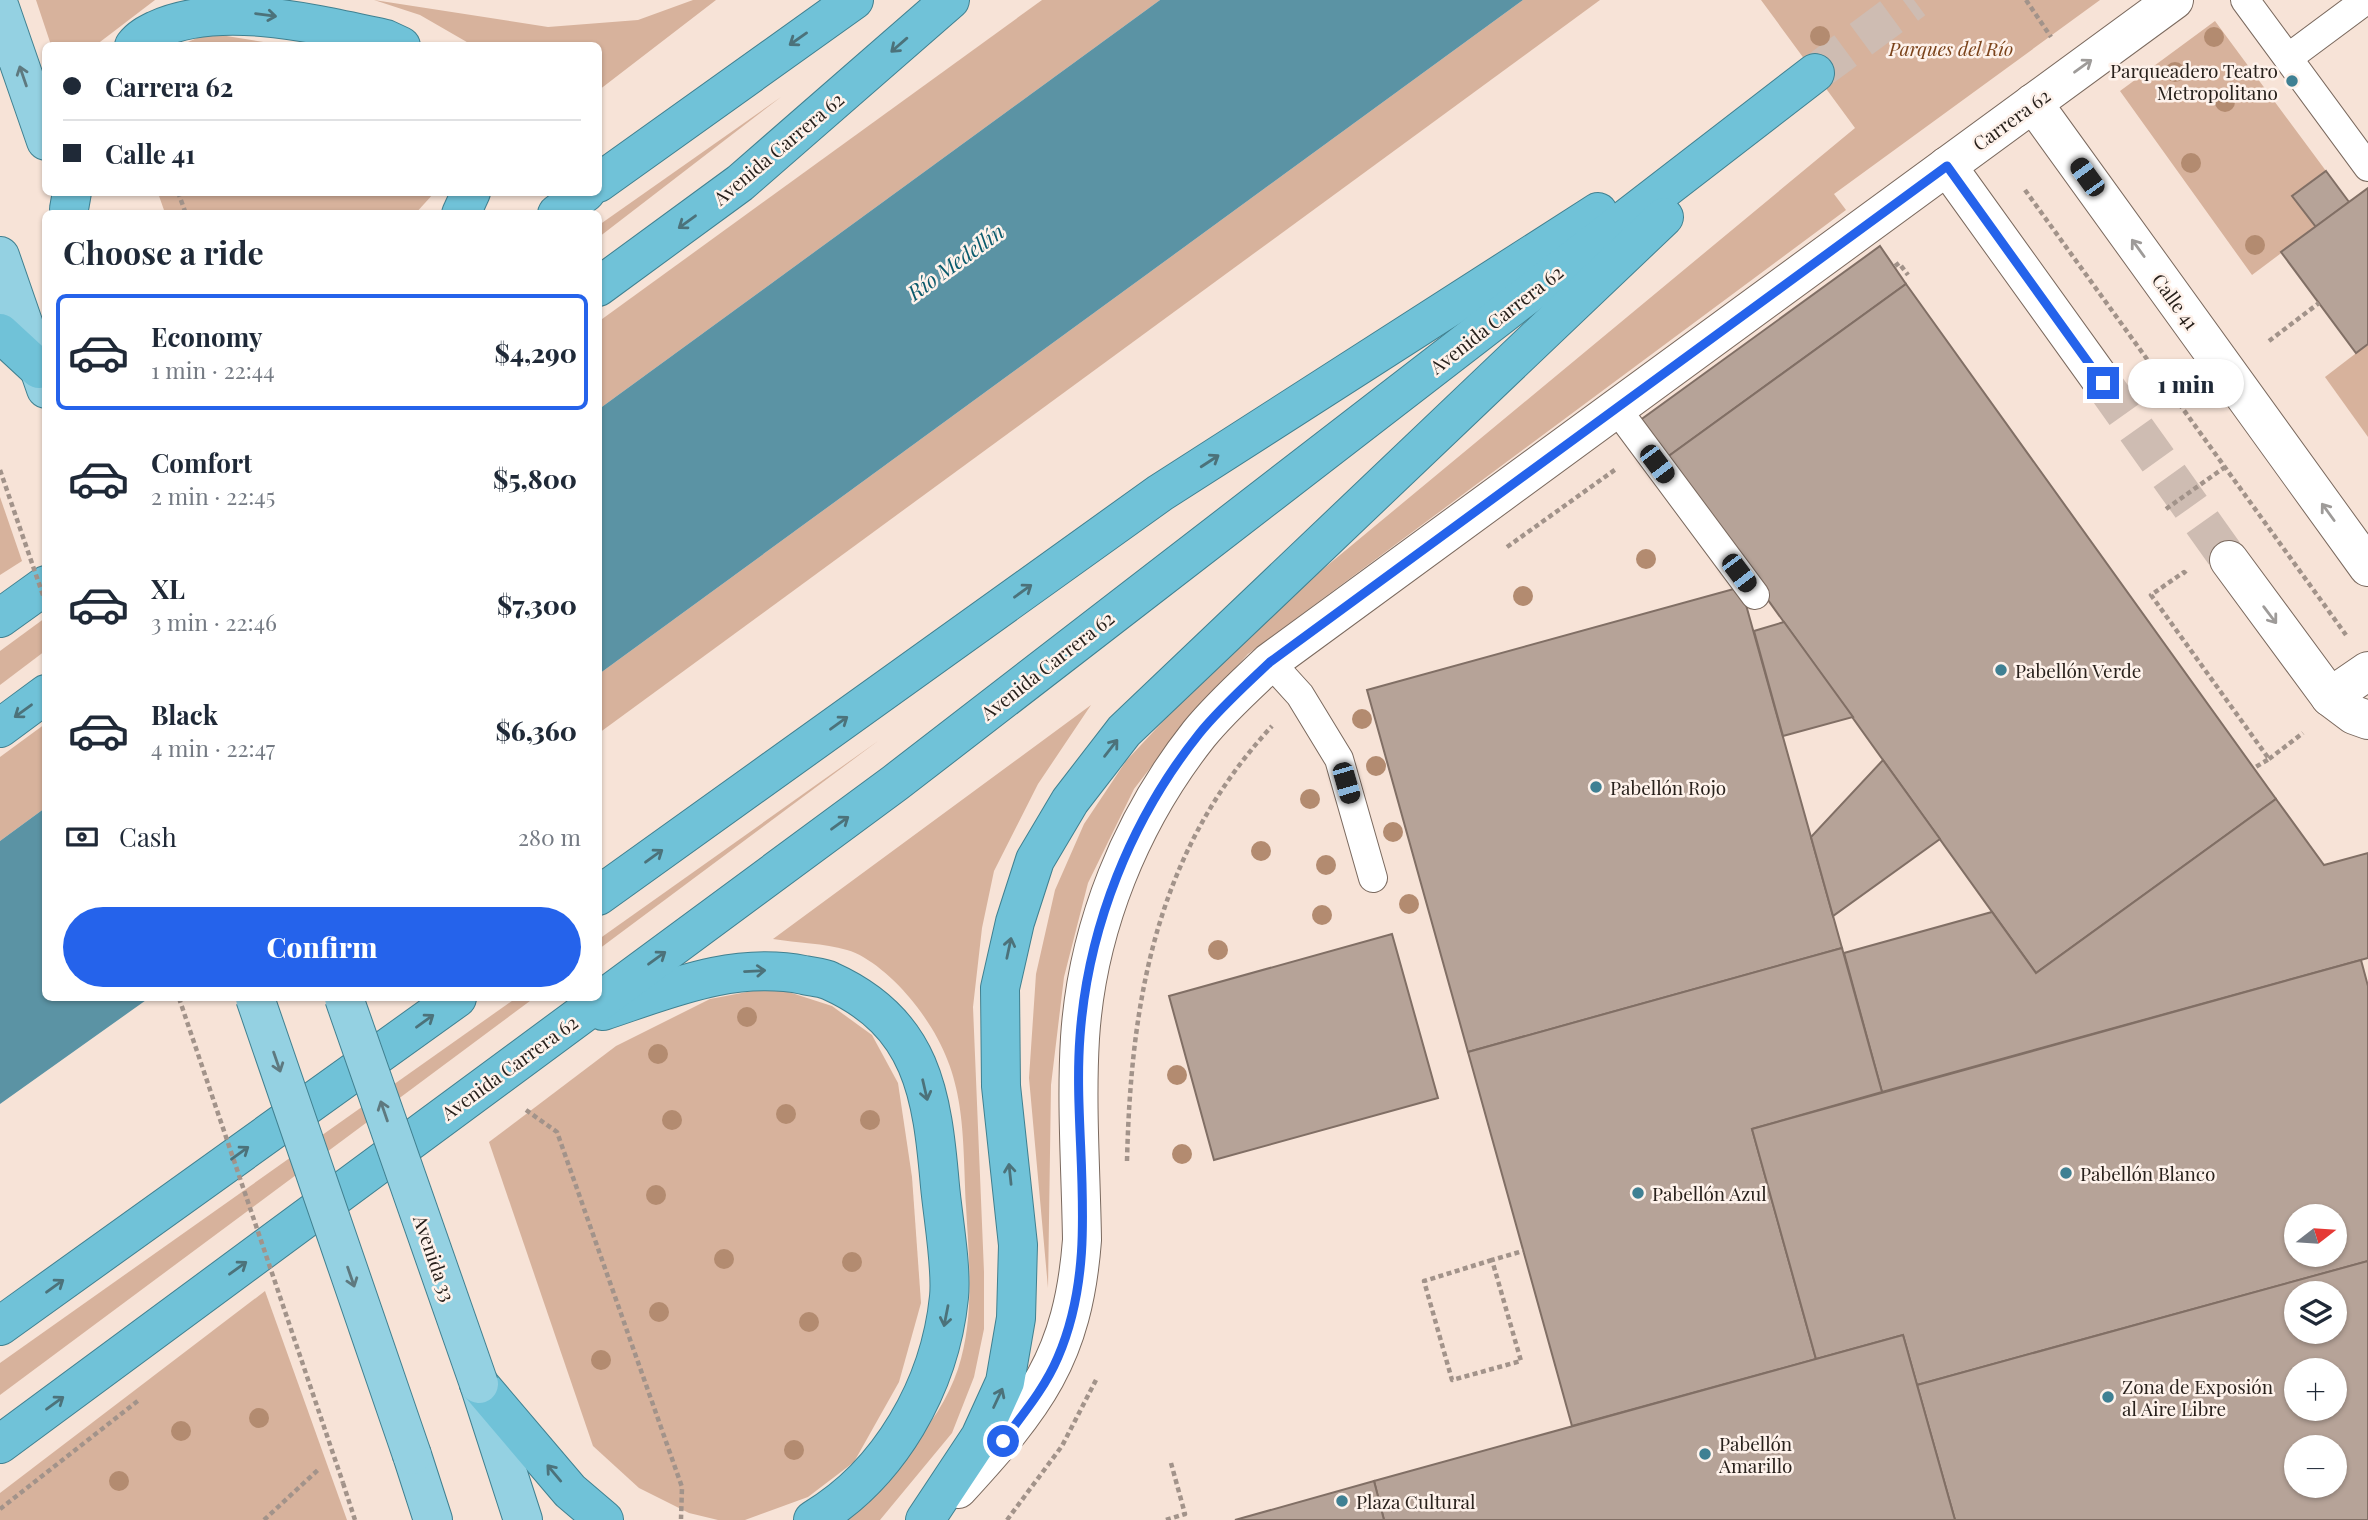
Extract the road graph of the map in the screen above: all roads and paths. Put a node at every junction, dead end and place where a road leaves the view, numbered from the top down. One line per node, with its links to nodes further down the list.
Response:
1 (854, 0): 17 (highway, one-way to 17)
2 (950, 0): 24 (highway, Avenida Carrera 62, one-way to 24)
3 (2026, 0): 8 (path)
4 (2174, 0): 13 (street, Carrera 62, one-way to 4)
5 (2245, 0): 11 (lane)
6 (2366, 0): 11 (lane)
7 (0, 8): 14 (main road, one-way to 7)
8 (2051, 36)
9 (140, 42): 10 (highway, one-way to 10)
10 (392, 42)
11 (2288, 58): 16 (lane)
12 (1815, 73): 52 (highway, Avenida Carrera 62, one-way to 12); 53 (highway, Avenida Carrera 62, one-way to 12); 81 (highway, one-way to 12)
13 (2033, 103): 15 (street, Carrera 62); 37 (street, Calle 41, one-way to 13)
14 (42, 129)
15 (1947, 166): 29 (street); 30 (street, Carrera 62)
16 (2368, 167)
17 (602, 180)
18 (2025, 190): 32 (path)
19 (581, 196): 20 (highway)
20 (562, 210)
21 (0, 256): 28 (main road)
22 (1895, 266): 23 (path)
23 (1908, 275)
24 (602, 284)
25 (2319, 303): 27 (path)
26 (0, 333): 28 (highway)
27 (2269, 341)
28 (42, 379)
29 (2103, 383)
30 (1616, 408): 31 (lane); 42 (street, Carrera 62)
31 (1646, 448): 35 (path); 39 (lane)
32 (2225, 467): 34 (path); 41 (path)
33 (0, 470): 40 (path, bridge)
34 (2166, 509)
35 (1501, 551)
36 (2229, 560): 45 (street, one-way to 45)
37 (2368, 568)
38 (2184, 572): 49 (path)
39 (1755, 594)
40 (23, 603)
41 (2360, 657): 45 (street)
42 (1270, 662): 43 (lane); 81 (street, Carrera 62)
43 (1300, 695): 51 (lane); 61 (path)
44 (42, 697): 47 (highway, one-way to 47)
45 (2330, 697): 46 (street)
46 (2368, 720)
47 (0, 728)
48 (2308, 729): 49 (path)
49 (2269, 759): 50 (path)
50 (2254, 768)
51 (1373, 878)
52 (602, 893)
53 (602, 998)
54 (179, 1001): 75 (path, bridge)
55 (256, 1001): 69 (main road, one-way to 69, bridge)
56 (345, 1001): 66 (main road, Avenida 33, one-way to 56, bridge)
57 (453, 1001): 64 (highway, one-way to 57)
58 (598, 1001): 59 (highway, Avenida Carrera 62, one-way to 58)
59 (571, 1021): 68 (highway, Avenida Carrera 62, one-way to 59); 80 (highway, one-way to 80)
60 (522, 1107): 73 (path)
61 (1127, 1174)
62 (1523, 1251): 63 (path)
63 (1492, 1260): 63 (path)
64 (0, 1326)
65 (1097, 1377): 82 (path)
66 (479, 1384): 78 (main road, Avenida 33); 79 (highway, one-way to 66)
67 (142, 1398): 72 (path)
68 (0, 1444)
69 (412, 1455): 76 (main road); 77 (main road)
70 (1171, 1463): 83 (path)
71 (320, 1468): 74 (path)
72 (0, 1509)
73 (681, 1519)
74 (264, 1520)
75 (355, 1520)
76 (420, 1520)
77 (433, 1520)
78 (523, 1520)
79 (604, 1520)
80 (813, 1520)
81 (928, 1520)
82 (1007, 1520)
83 (1166, 1520)

